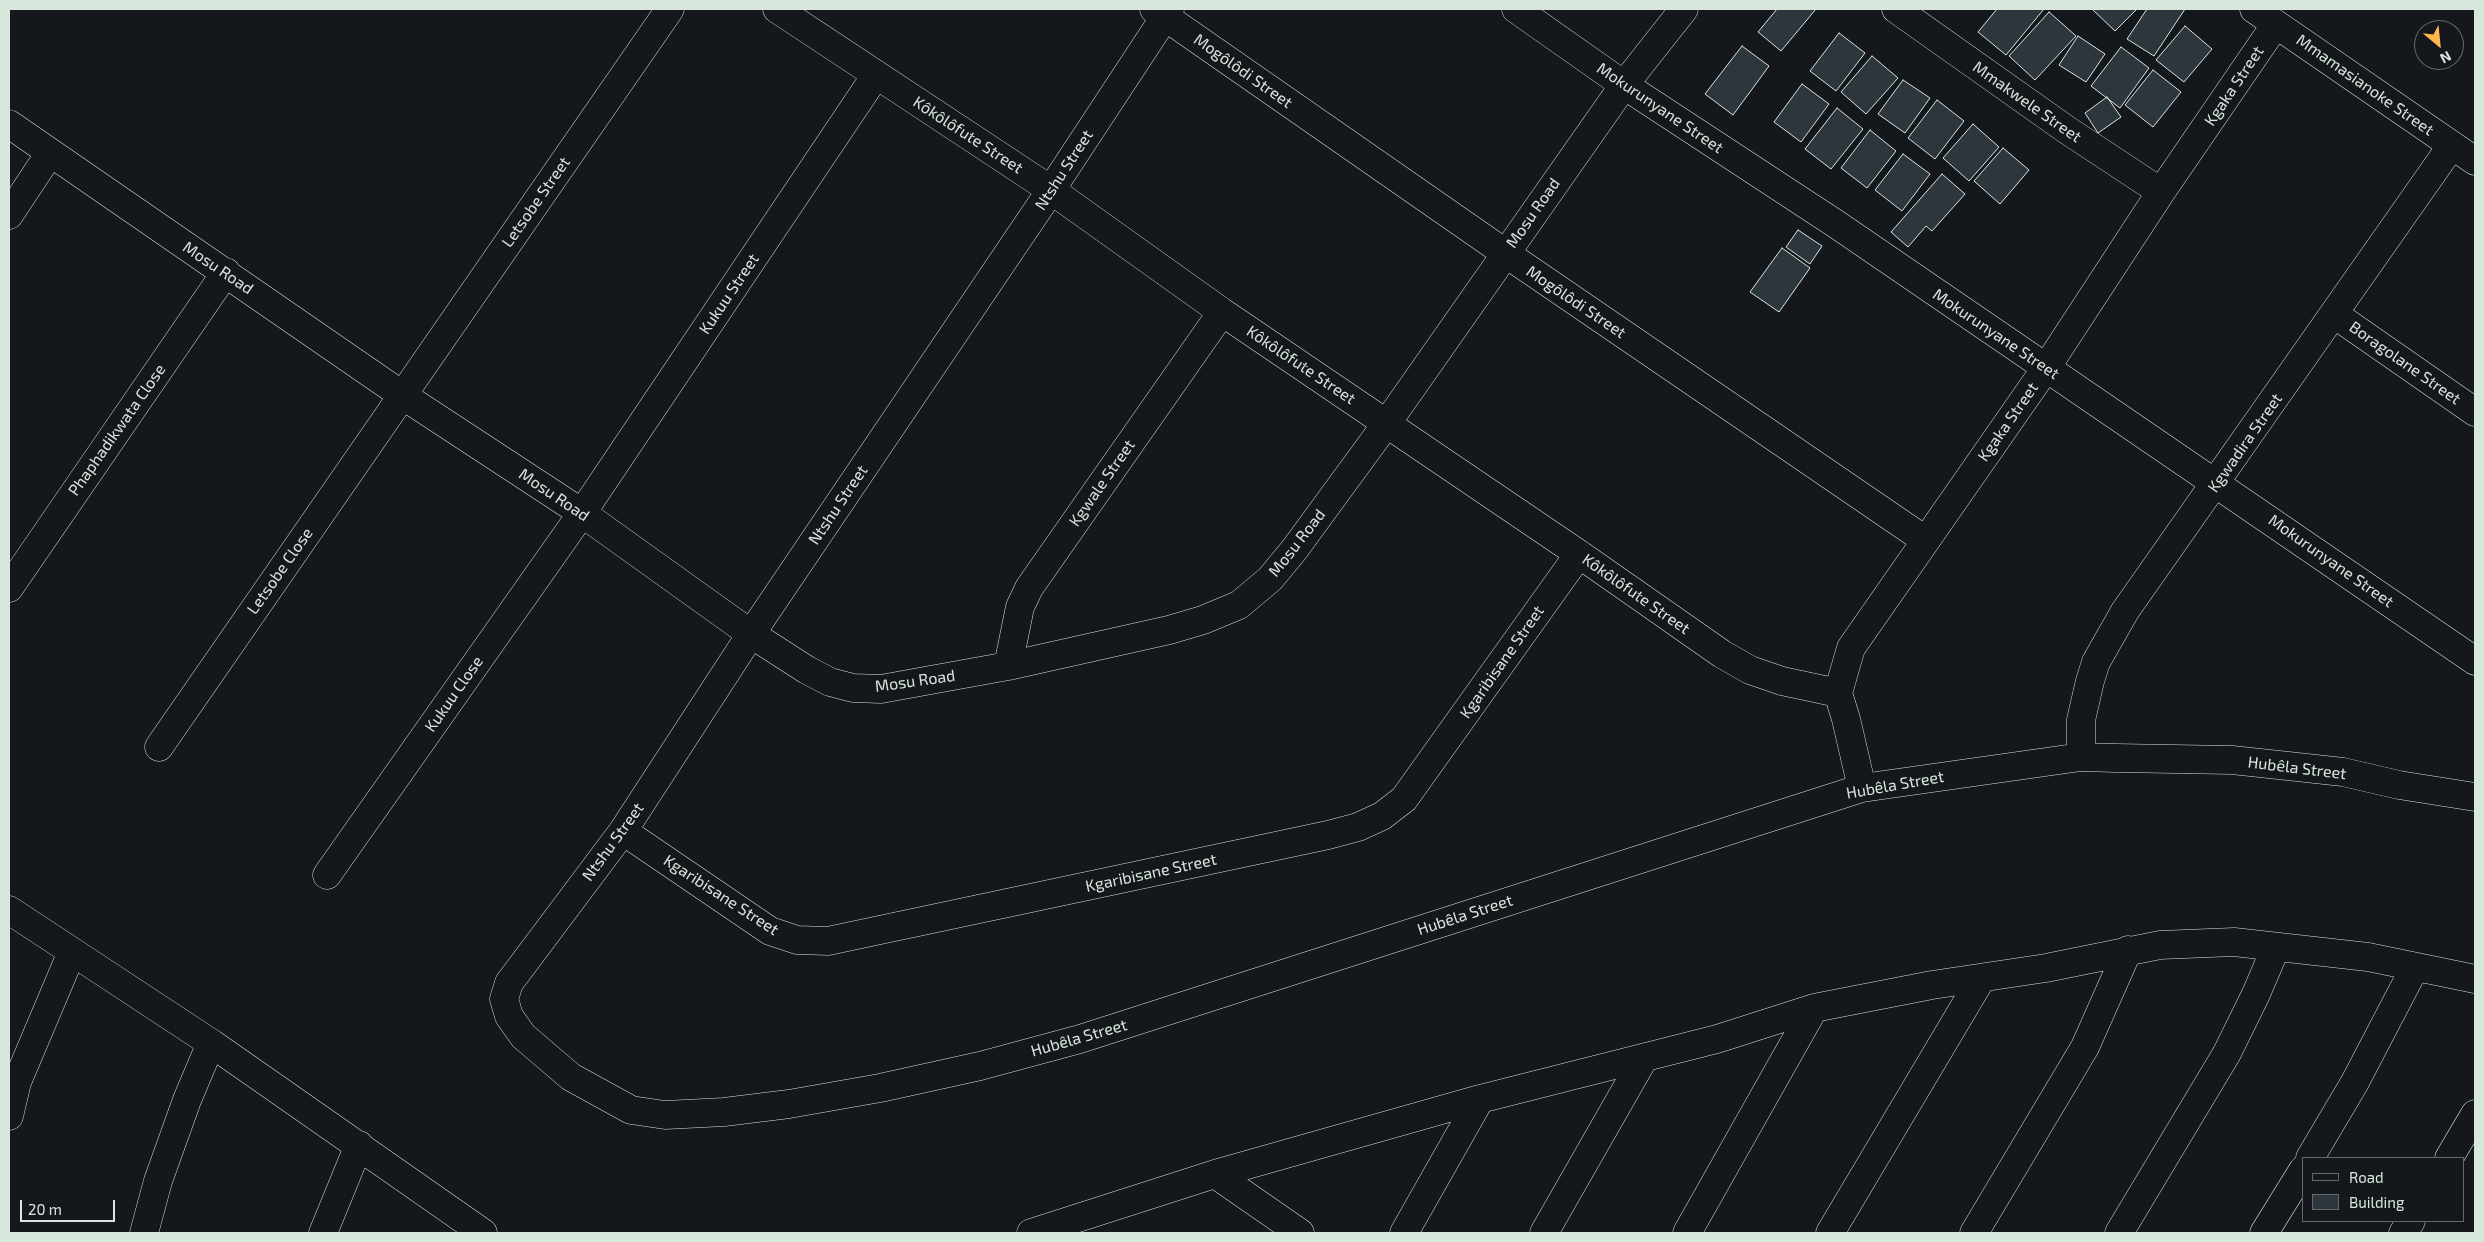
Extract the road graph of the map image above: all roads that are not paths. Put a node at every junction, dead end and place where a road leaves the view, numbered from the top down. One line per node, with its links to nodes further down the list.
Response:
1 (670, 9): 23 (street, Letsobe Street)
2 (777, 9): 9 (street, Kôkôlôfute Street)
3 (1516, 9): 10 (street, Mokurunyane Street)
4 (1684, 9): 10 (street, Mosu Road)
5 (1896, 9): 16 (street, Mmakwele Street)
6 (2254, 9): 8 (street, Mmamasianoke Street)
7 (1163, 11): 15 (street, Ntshu Street); 18 (street, Mogôlôdi Street)
8 (2276, 24): 12 (street, Mmamasianoke Street); 16 (street, Kgaka Street)
9 (876, 75): 15 (street, Kôkôlôfute Street); 27 (street, Kukuu Street)
10 (1624, 85): 18 (street, Mosu Road); 22 (street, Mokurunyane Street)
11 (9, 124): 13 (street, Mosu Road)
12 (2452, 146): 14 (street, Mmamasianoke Street); 21 (street, Kgwadira Street)
13 (50, 153): 17 (street); 19 (street, Mosu Road)
14 (2475, 161)
15 (1051, 190): 20 (street, Kôkôlôfute Street); 31 (street, Ntshu Street)
16 (2161, 192): 22 (street, Kgaka Street)
17 (9, 215)
18 (1505, 253): 25 (street, Mosu Road); 28 (street, Mogôlôdi Street)
19 (226, 272): 23 (street, Mosu Road); 30 (street, Phaphadikwata Close)
20 (1222, 312): 25 (street, Kôkôlôfute Street); 33 (street, Kgwale Street)
21 (2334, 314): 24 (street, Boragolane Street); 26 (street, Kgwadira Street)
22 (2046, 368): 26 (street, Mokurunyane Street); 28 (street, Kgaka Street)
23 (402, 395): 27 (street, Mosu Road); 35 (street, Letsobe Close)
24 (2475, 412)
25 (1386, 423): 29 (street, Kôkôlôfute Street); 33 (street, Mosu Road)
26 (2217, 482): 32 (street, Mokurunyane Street); 36 (street, Kgwadira Street)
27 (582, 513): 31 (street, Mosu Road); 40 (street, Kukuu Close)
28 (1925, 540): 34 (street, Kgaka Street)
29 (1579, 554): 34 (street, Kôkôlôfute Street); 39 (street, Kgaribisane Street)
30 (9, 588)
31 (751, 634): 33 (street, Mosu Road); 39 (street, Ntshu Street)
32 (2475, 661)
33 (1008, 666)
34 (1838, 693): 37 (street)
35 (159, 747)
36 (2081, 757): 37 (street, Hubêla Street); 38 (street, Hubêla Street)
37 (1862, 788): 48 (street, Hubêla Street)
38 (2475, 797)
39 (623, 831): 48 (street, Ntshu Street)
40 (327, 875)
41 (9, 910): 44 (street)
42 (2276, 947): 43 (street); 45 (street); 71 (street)
43 (2128, 950): 46 (street); 70 (street)
44 (72, 952): 50 (street); 54 (street)
45 (2415, 966): 47 (street); 56 (street)
46 (1981, 979): 49 (street); 69 (street)
47 (2475, 979)
48 (504, 999)
49 (1814, 1008): 51 (street); 68 (street)
50 (210, 1043): 55 (street); 61 (street)
51 (1644, 1058): 52 (street); 67 (street)
52 (1480, 1099): 59 (street); 66 (street)
53 (2475, 1114): 57 (street)
54 (9, 1116)
55 (359, 1145): 62 (street); 63 (street)
56 (2311, 1157)
57 (2450, 1157)
58 (2302, 1172): 72 (street)
59 (1215, 1174): 64 (street); 65 (street)
60 (2409, 1222): 73 (street)
61 (144, 1233)
62 (323, 1233)
63 (483, 1233)
64 (1031, 1233)
65 (1300, 1233)
66 (1404, 1233)
67 (1544, 1233)
68 (1687, 1233)
69 (1830, 1233)
70 (1974, 1233)
71 (2119, 1233)
72 (2264, 1233)
73 (2403, 1233)

